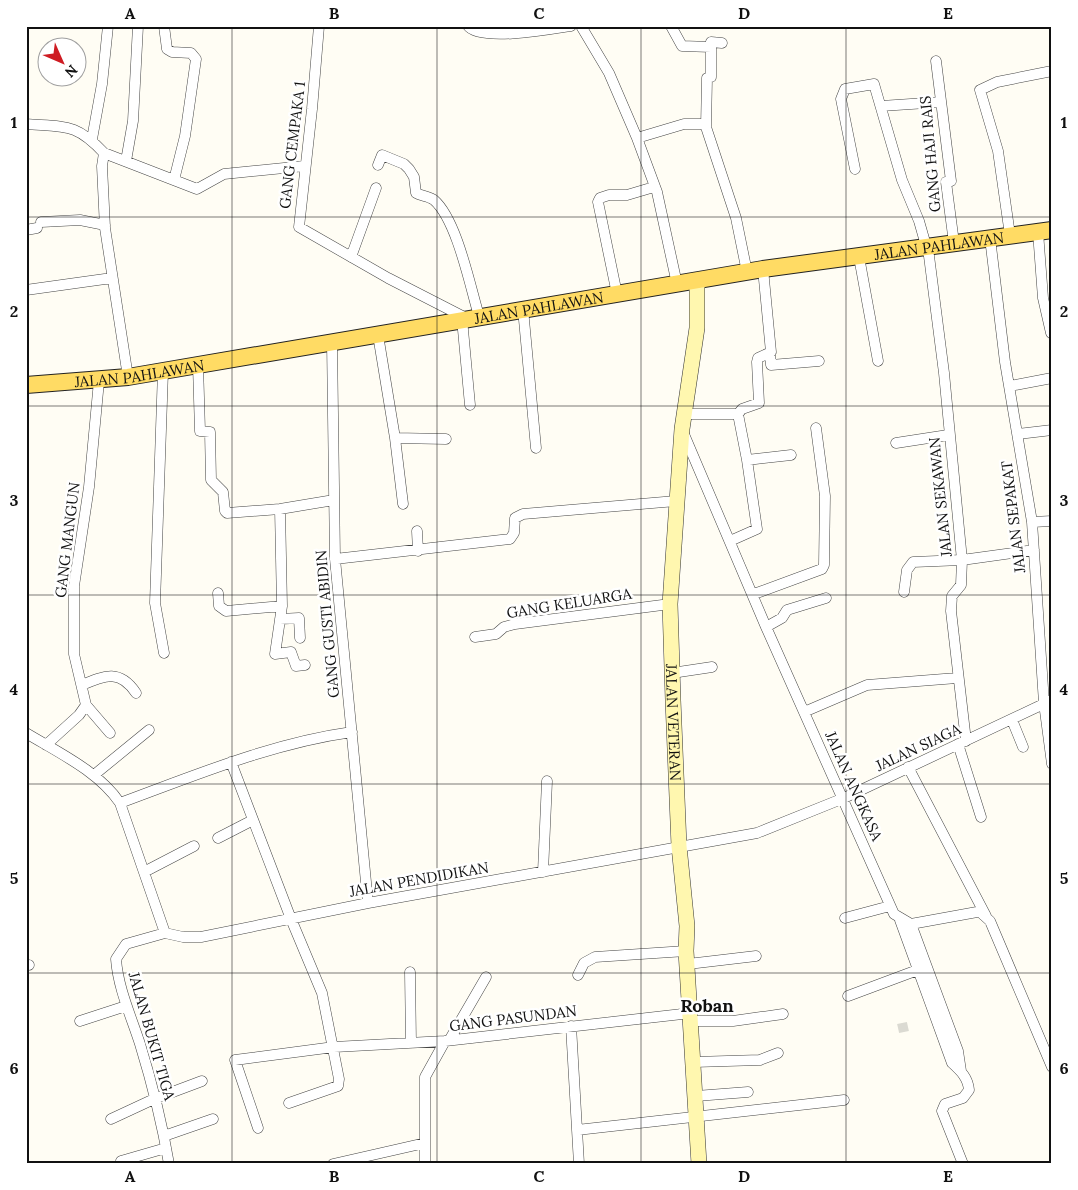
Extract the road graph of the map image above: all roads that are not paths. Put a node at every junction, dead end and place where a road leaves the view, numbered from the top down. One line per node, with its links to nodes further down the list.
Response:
1 (108, 26): 18 (street)
2 (138, 26): 20 (street)
3 (164, 26): 24 (street)
4 (319, 26): 22 (street, GANG CEMPAKA 1)
5 (468, 26): 6 (street)
6 (572, 26)
7 (581, 26): 17 (street)
8 (671, 26): 10 (street)
9 (722, 43): 10 (street)
10 (711, 47): 16 (street)
11 (936, 61): 13 (street, GANG HAJI RAIS)
12 (1052, 71): 30 (street)
13 (942, 102): 14 (street); 32 (street, GANG HAJI RAIS)
14 (881, 106): 23 (street, JALAN SEKAWAN); 33 (street, JALAN SEKAWAN)
15 (26, 124): 18 (street)
16 (706, 127): 17 (street); 37 (street)
17 (637, 138): 25 (street)
18 (92, 139): 19 (street)
19 (104, 153): 20 (street); 27 (street)
20 (126, 161): 24 (street)
21 (378, 165): 44 (street)
22 (304, 166): 24 (street); 34 (street, GANG CEMPAKA 1)
23 (855, 169)
24 (174, 180)
25 (654, 186): 40 (street); 42 (street)
26 (376, 188): 34 (street)
27 (105, 225): 28 (street); 38 (street)
28 (35, 227)
29 (1045, 231): 30 (main road, JALAN PAHLAWAN); 45 (street)
30 (1010, 235): 31 (main road, JALAN PAHLAWAN)
31 (990, 238): 32 (main road, JALAN PAHLAWAN); 57 (street, JALAN SEPAKAT)
32 (954, 243): 33 (main road, JALAN PAHLAWAN)
33 (926, 247): 35 (main road, JALAN PAHLAWAN); 64 (street, JALAN SEKAWAN)
34 (351, 257): 44 (street, GANG CEMPAKA 1)
35 (858, 257): 36 (main road, JALAN PAHLAWAN); 50 (street)
36 (763, 269): 37 (main road, JALAN PAHLAWAN); 48 (street)
37 (747, 272): 39 (main road, JALAN PAHLAWAN)
38 (112, 278): 41 (street); 53 (street)
39 (697, 282): 40 (main road, JALAN PAHLAWAN); 60 (street, JALAN VETERAN)
40 (677, 284): 42 (main road, JALAN PAHLAWAN)
41 (26, 290)
42 (618, 294): 43 (main road, JALAN PAHLAWAN)
43 (523, 309): 44 (main road, JALAN PAHLAWAN); 68 (street)
44 (469, 318): 46 (main road, JALAN PAHLAWAN); 58 (street)
45 (1052, 333)
46 (378, 335): 47 (main road, JALAN PAHLAWAN); 65 (street)
47 (332, 342): 51 (main road, JALAN PAHLAWAN); 71 (street, GANG GUSTI ABIDIN)
48 (770, 354): 49 (street); 59 (street)
49 (819, 361)
50 (878, 361)
51 (198, 365): 52 (main road, JALAN PAHLAWAN); 74 (street)
52 (163, 371): 53 (main road, JALAN PAHLAWAN); 93 (street)
53 (128, 377): 55 (main road, JALAN PAHLAWAN)
54 (1052, 378): 57 (street)
55 (99, 381): 56 (main road, JALAN PAHLAWAN); 98 (street, GANG MANGUN)
56 (26, 385)
57 (1010, 386): 63 (street, JALAN SEPAKAT)
58 (470, 405)
59 (738, 414): 60 (street); 70 (street)
60 (683, 422): 72 (street, JALAN VETERAN); 78 (street, JALAN ANGKASA)
61 (816, 428): 85 (street)
62 (1052, 430): 63 (street)
63 (1018, 434): 76 (street, JALAN SEPAKAT)
64 (948, 435): 67 (street); 82 (street, JALAN SEKAWAN)
65 (395, 438): 66 (street); 73 (street)
66 (446, 439)
67 (896, 443)
68 (536, 448)
69 (791, 454): 70 (street)
70 (746, 460): 78 (street)
71 (334, 500): 74 (street); 81 (street, GANG GUSTI ABIDIN)
72 (676, 501): 80 (street); 87 (street, JALAN VETERAN)
73 (403, 504)
74 (280, 509): 88 (street)
75 (1052, 520): 76 (street)
76 (1032, 522): 79 (street, JALAN SEPAKAT)
77 (417, 531): 80 (street)
78 (730, 541): 85 (street, JALAN ANGKASA)
79 (1034, 550): 82 (street); 100 (street, JALAN SEPAKAT)
80 (418, 551): 81 (street)
81 (335, 559): 105 (street, GANG GUSTI ABIDIN)
82 (962, 560): 83 (street); 97 (street, JALAN SEKAWAN)
83 (904, 592)
84 (218, 593): 88 (street)
85 (754, 594): 90 (street, JALAN ANGKASA)
86 (826, 598): 90 (street)
87 (670, 604): 91 (street, GANG KELUARGA); 96 (street, JALAN VETERAN)
88 (282, 606): 89 (street)
89 (280, 619): 92 (street); 94 (street)
90 (766, 627): 102 (street, JALAN ANGKASA)
91 (475, 637)
92 (300, 638)
93 (164, 653)
94 (305, 665)
95 (712, 667): 96 (street)
96 (672, 673): 122 (street, JALAN VETERAN)
97 (957, 678): 102 (street); 108 (street, JALAN SEKAWAN)
98 (82, 685): 99 (street); 101 (street, GANG MANGUN)
99 (136, 693)
100 (1048, 702): 103 (street, JALAN SIAGA); 112 (street, JALAN SEPAKAT)
101 (86, 705): 107 (street); 109 (street)
102 (804, 712): 116 (street, JALAN ANGKASA)
103 (1012, 720): 108 (street, JALAN SIAGA); 110 (street)
104 (149, 730): 114 (street)
105 (352, 732): 111 (street); 125 (street, GANG GUSTI ABIDIN)
106 (26, 733): 109 (street)
107 (110, 733)
108 (962, 743): 113 (street, JALAN SIAGA); 118 (street, JALAN SEKAWAN)
109 (46, 745): 114 (street)
110 (1023, 747)
111 (231, 762): 117 (street); 119 (street)
112 (1052, 764)
113 (908, 768): 116 (street, JALAN SIAGA); 127 (street)
114 (94, 775): 117 (street)
115 (547, 781): 124 (street)
116 (844, 798): 122 (street, JALAN SIAGA); 126 (street, JALAN ANGKASA)
117 (120, 802): 123 (street)
118 (981, 817)
119 (253, 820): 120 (street); 129 (street)
120 (218, 838)
121 (194, 846): 123 (street)
122 (679, 846): 124 (street, JALAN PENDIDIKAN); 134 (street, JALAN VETERAN)
123 (144, 872): 132 (street)
124 (543, 872): 125 (street, JALAN PENDIDIKAN)
125 (368, 903): 129 (street, JALAN PENDIDIKAN)
126 (890, 906): 128 (street); 130 (street, JALAN ANGKASA)
127 (986, 917): 131 (street); 150 (street)
128 (845, 918)
129 (291, 919): 132 (street, JALAN PENDIDIKAN); 147 (street)
130 (900, 920): 131 (street); 135 (street, JALAN ANGKASA)
131 (910, 924): 135 (street)
132 (165, 933): 140 (street, JALAN BUKIT TIGA)
133 (756, 956): 134 (street)
134 (687, 958): 137 (street); 142 (street, JALAN VETERAN)
135 (922, 969): 139 (street); 171 (street)
136 (410, 972): 146 (street)
137 (578, 975)
138 (486, 977): 145 (street)
139 (848, 996)
140 (126, 1006): 143 (street); 154 (street, JALAN BUKIT TIGA)
141 (783, 1014): 142 (street, GANG PASUNDAN)
142 (691, 1017): 144 (street, GANG PASUNDAN); 149 (street, JALAN VETERAN)
143 (80, 1021)
144 (571, 1026): 145 (street, GANG PASUNDAN); 161 (street)
145 (447, 1040): 146 (street); 163 (street, GANG PASUNDAN)
146 (411, 1043): 147 (street)
147 (334, 1047): 156 (street); 160 (street)
148 (778, 1053): 149 (street)
149 (694, 1062): 153 (street, JALAN VETERAN)
150 (1052, 1067)
151 (202, 1081): 154 (street)
152 (748, 1092): 153 (street)
153 (696, 1096): 157 (street, JALAN VETERAN)
154 (154, 1099): 158 (street); 162 (street, JALAN BUKIT TIGA)
155 (844, 1100): 157 (street)
156 (289, 1103)
157 (697, 1116): 161 (street); 170 (street, JALAN VETERAN)
158 (111, 1119)
159 (213, 1119): 162 (street)
160 (258, 1128)
161 (576, 1130): 169 (street)
162 (164, 1136): 164 (street, JALAN BUKIT TIGA)
163 (425, 1143): 167 (street); 168 (street, GANG PASUNDAN)
164 (166, 1148): 165 (street); 166 (street, JALAN BUKIT TIGA)
165 (121, 1161)
166 (169, 1164)
167 (333, 1164)
168 (425, 1164)
169 (579, 1164)
170 (699, 1164)
171 (963, 1164)

